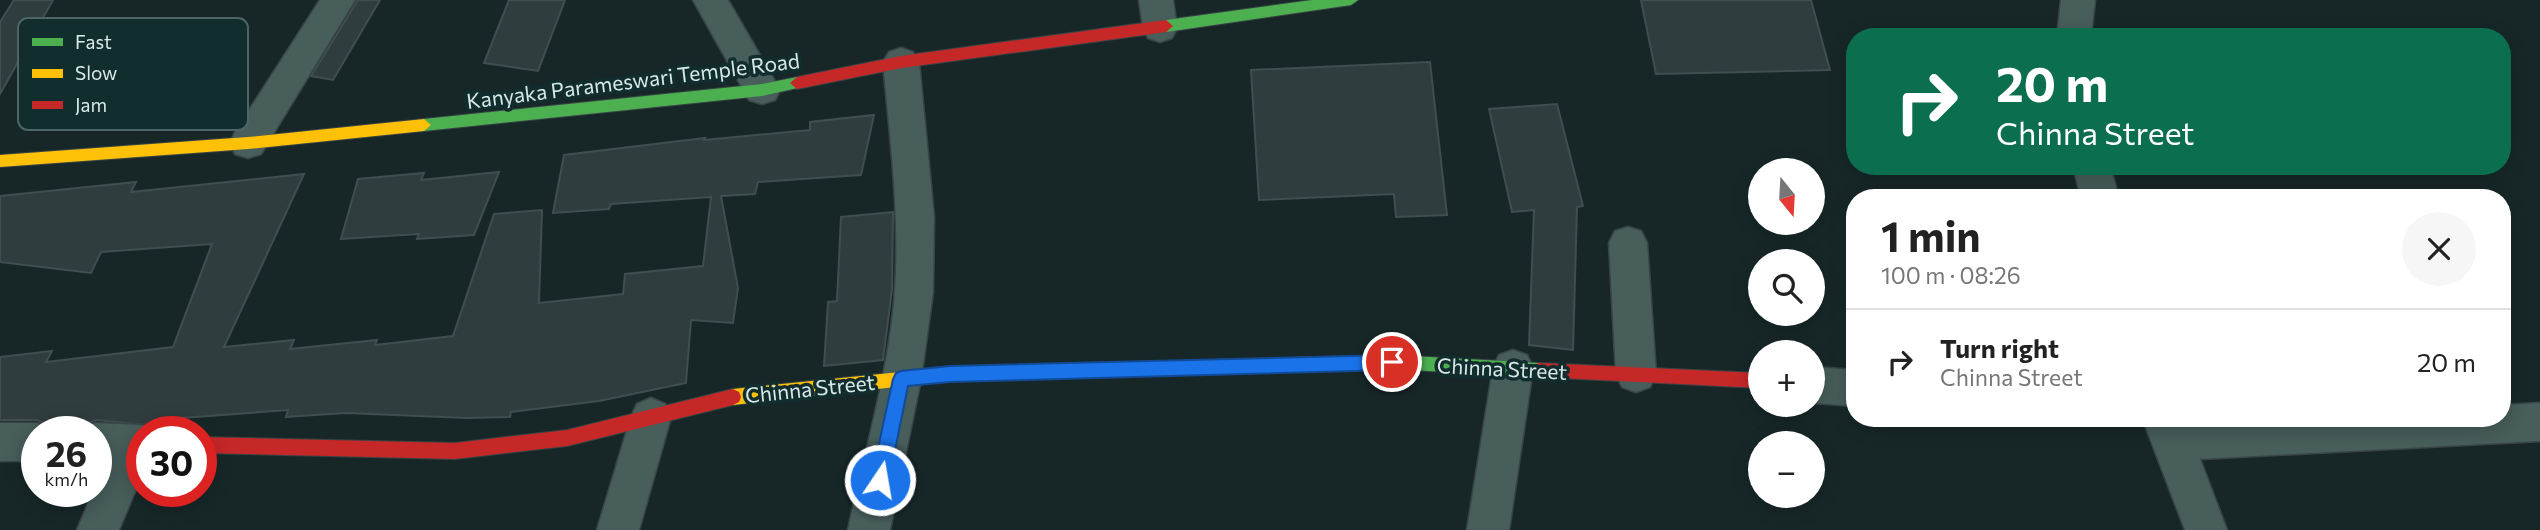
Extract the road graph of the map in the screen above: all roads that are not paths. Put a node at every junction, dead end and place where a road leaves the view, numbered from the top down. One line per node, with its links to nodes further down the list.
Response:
1 (338, 0): 9 (street)
2 (710, 0): 8 (street)
3 (1351, 0): 5 (street, Kanyaka Parameswari Temple Road)
4 (2078, 0): 6 (street)
5 (1158, 14): 7 (street, Kanyaka Parameswari Temple Road)
6 (2075, 28)
7 (901, 62): 8 (street, Kanyaka Parameswari Temple Road); 14 (street)
8 (762, 90): 9 (street, Kanyaka Parameswari Temple Road)
9 (248, 143): 10 (street, Kanyaka Parameswari Temple Road)
10 (0, 161)
11 (1628, 243): 13 (street)
12 (1513, 368): 13 (street, Chinna Street); 14 (street, Chinna Street); 30 (street)
13 (1636, 374): 15 (street, Chinna Street)
14 (901, 379): 18 (street, Chinna Street); 29 (street)
15 (1748, 381)
16 (1825, 386): 17 (street)
17 (1846, 387)
18 (651, 417): 26 (street, Chinna Street); 28 (street)
19 (2540, 422): 20 (street)
20 (2511, 423)
21 (2307, 427): 22 (street)
22 (2167, 430): 31 (street)
23 (0, 442): 24 (street)
24 (21, 442)
25 (124, 443): 27 (street)
26 (217, 445)
27 (98, 530)
28 (618, 530)
29 (870, 530)
30 (1488, 530)
31 (2206, 530)

